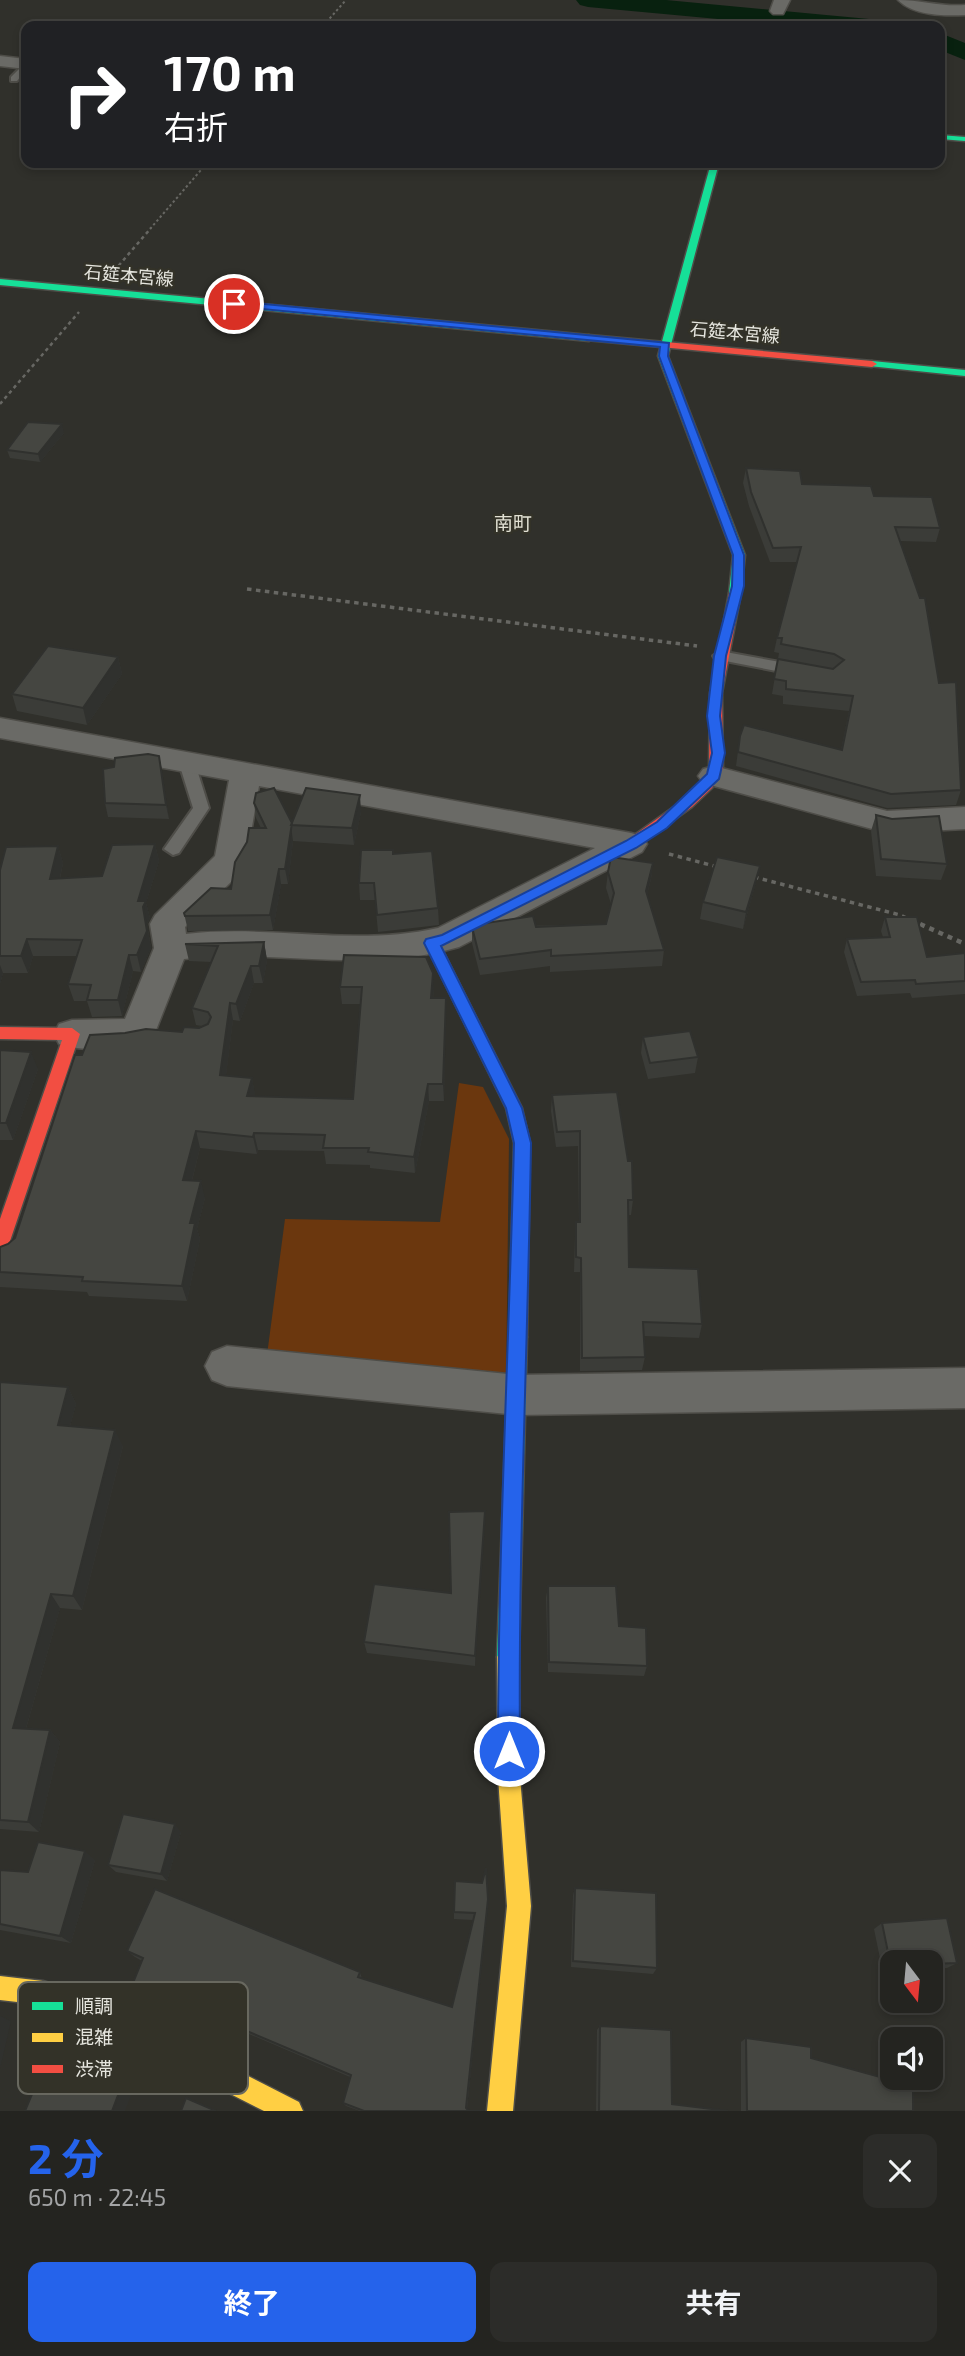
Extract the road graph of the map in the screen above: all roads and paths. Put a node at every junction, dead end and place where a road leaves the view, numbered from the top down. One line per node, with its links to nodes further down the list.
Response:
1 (345, 0): 4 (path)
2 (906, 0): 3 (street)
3 (965, 10)
4 (327, 21)
5 (0, 61): 6 (street)
6 (21, 63)
7 (21, 70): 8 (lane)
8 (14, 79)
9 (945, 138): 10 (street)
10 (965, 139)
11 (203, 168): 14 (path)
12 (714, 168): 15 (street)
13 (0, 282): 14 (street, 石筵本宮線)
14 (96, 292): 15 (street, 石筵本宮線); 17 (path)
15 (666, 345): 16 (street, 石筵本宮線); 19 (street)
16 (965, 373)
17 (0, 404)
18 (247, 589): 19 (path)
19 (721, 652): 20 (lane); 24 (street)
20 (817, 674)
21 (0, 728): 22 (street)
22 (186, 760): 23 (street); 27 (lane)
23 (246, 772): 26 (street); 32 (street)
24 (714, 776): 25 (street); 26 (street)
25 (965, 818)
26 (631, 844): 28 (path); 30 (street)
27 (173, 849)
28 (725, 869)
29 (752, 876): 31 (path)
30 (432, 943): 32 (street); 38 (street)
31 (965, 944)
32 (171, 948): 34 (street)
33 (0, 1033): 34 (street)
34 (72, 1034): 35 (street)
35 (0, 1244)
36 (226, 1366): 38 (street)
37 (965, 1388): 38 (street)
38 (517, 1395): 43 (street)
39 (0, 1988): 40 (street)
40 (18, 1988)
41 (248, 2089): 42 (street)
42 (290, 2111)
43 (500, 2111)

